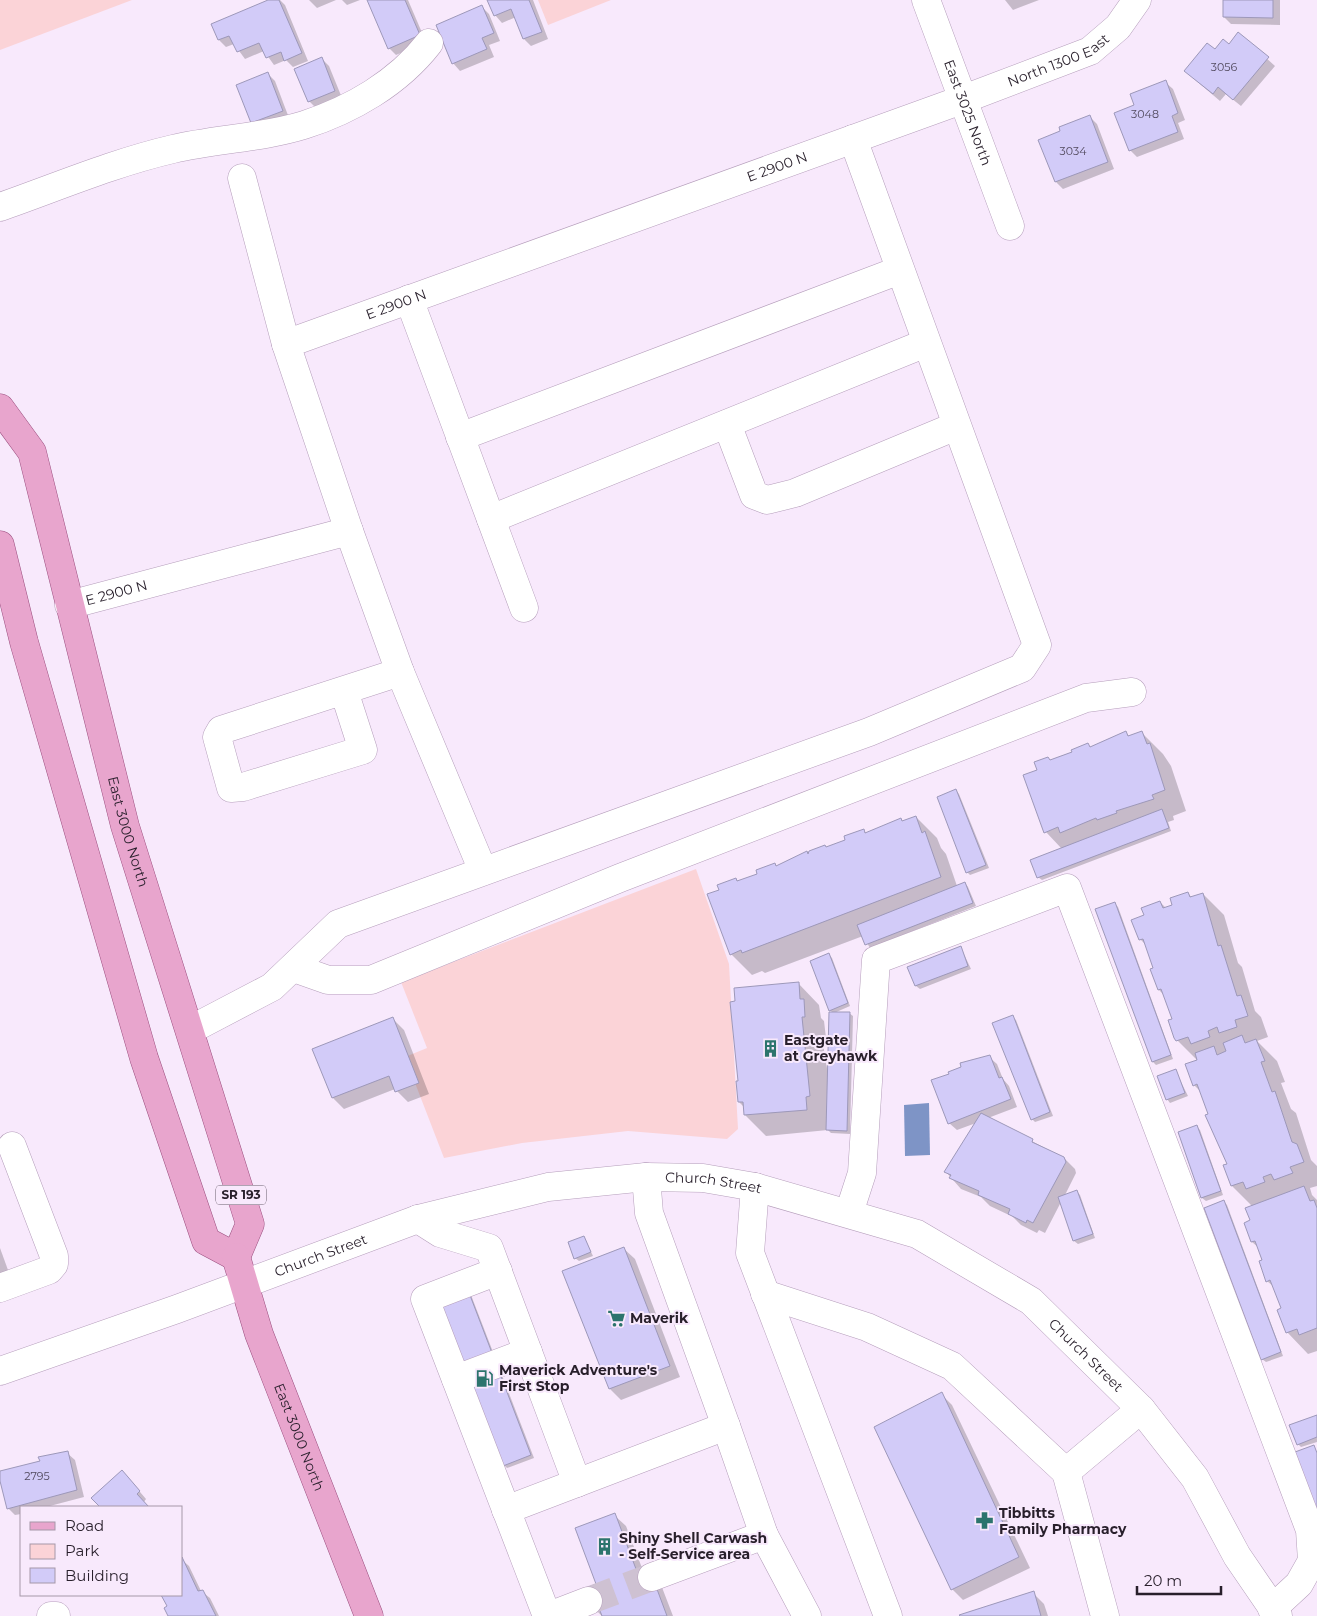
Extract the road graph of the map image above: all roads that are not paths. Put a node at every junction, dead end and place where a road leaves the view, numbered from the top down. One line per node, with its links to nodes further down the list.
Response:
1 (926, 0): 4 (street, East 3025 North)
2 (1137, 0): 4 (street, North 1300 East)
3 (429, 43): 7 (street)
4 (964, 99): 5 (street, E 2900 N); 8 (street, East 3025 North)
5 (853, 139): 9 (street); 10 (street, E 2900 N)
6 (242, 178): 12 (street)
7 (0, 207)
8 (1010, 226)
9 (900, 270): 11 (street); 16 (street)
10 (409, 299): 12 (street, E 2900 N); 16 (street)
11 (926, 343): 14 (street); 15 (street)
12 (286, 344): 18 (street)
13 (0, 408): 20 (main road, East 3000 North / SR 193)
14 (727, 424): 15 (street); 17 (street)
15 (956, 426): 25 (street)
16 (460, 437): 17 (street)
17 (491, 519): 21 (street)
18 (349, 532): 20 (street, E 2900 N); 22 (street)
19 (0, 544): 33 (main road)
20 (69, 606): 27 (main road, East 3000 North / SR 193)
21 (524, 608)
22 (400, 672): 23 (street); 25 (street)
23 (344, 691): 23 (street)
24 (1132, 692): 26 (street)
25 (483, 871): 26 (street)
26 (294, 968): 27 (street)
27 (190, 1030): 33 (main road, East 3000 North / SR 193)
28 (12, 1146): 36 (street)
29 (646, 1177): 30 (street, Church Street); 32 (street, Church Street); 42 (street)
30 (755, 1187): 31 (street, Church Street); 37 (street)
31 (849, 1213): 41 (street, Church Street); 49 (street)
32 (418, 1218): 34 (street); 35 (street, Church Street)
33 (236, 1257): 35 (main road, East 3000 North)
34 (498, 1271): 38 (street); 40 (street)
35 (243, 1283): 39 (street, Church Street); 50 (main road, East 3000 North)
36 (0, 1288)
37 (765, 1294): 43 (street); 53 (street)
38 (528, 1352): 40 (street); 44 (street)
39 (0, 1371)
40 (456, 1379): 45 (street)
41 (1141, 1409): 43 (street); 49 (street, Church Street)
42 (726, 1426): 44 (street); 46 (street)
43 (1066, 1472): 54 (street)
44 (577, 1483): 45 (street)
45 (506, 1510): 51 (street)
46 (764, 1535): 47 (street); 52 (street)
47 (652, 1577)
48 (588, 1601): 51 (street)
49 (1275, 1612)
50 (369, 1616)
51 (548, 1616)
52 (807, 1616)
53 (888, 1616)
54 (1104, 1616)

